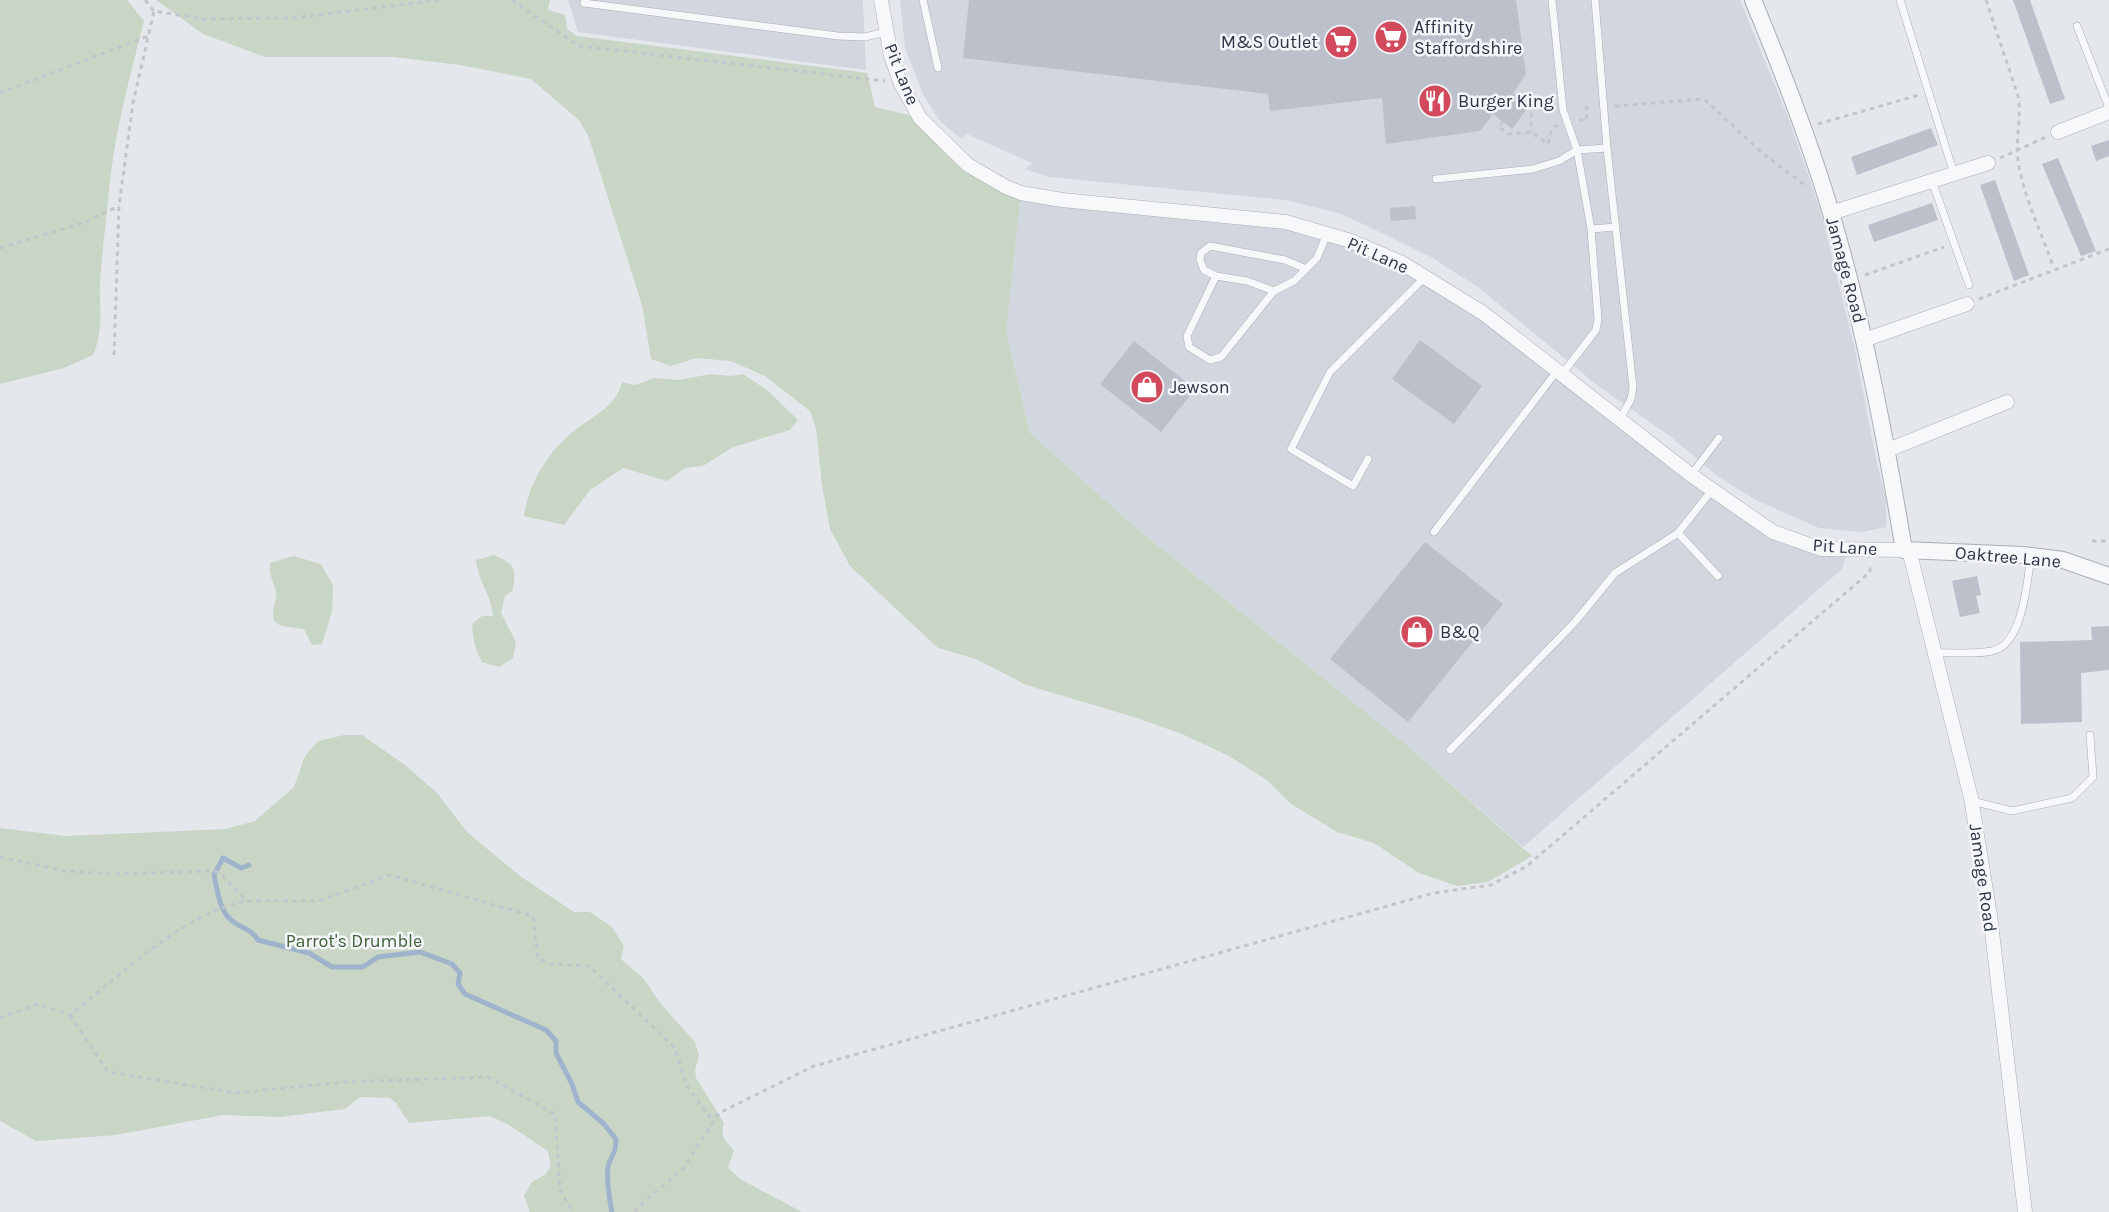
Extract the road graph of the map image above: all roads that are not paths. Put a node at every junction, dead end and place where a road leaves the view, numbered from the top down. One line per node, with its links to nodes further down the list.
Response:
1 (881, 0): 9 (street, Pit Lane)
2 (923, 0): 10 (lane)
3 (1552, 0): 15 (lane)
4 (1594, 0): 14 (lane)
5 (1753, 0): 20 (street, Jamage Road)
6 (1900, 0): 17 (lane)
7 (584, 3): 9 (lane)
8 (2077, 26): 11 (lane)
9 (885, 32): 23 (street, Pit Lane)
10 (938, 68)
11 (2109, 108)
12 (2109, 112): 13 (street)
13 (2058, 132)
14 (1607, 148): 15 (lane); 21 (lane)
15 (1577, 150): 18 (lane); 22 (lane)
16 (1988, 163): 17 (street)
17 (1954, 174): 19 (street)
18 (1436, 179)
19 (1932, 181): 20 (street); 27 (lane)
20 (1829, 205): 30 (street, Jamage Road)
21 (1616, 227): 22 (lane); 33 (lane)
22 (1591, 229): 31 (lane)
23 (1327, 234): 24 (lane); 26 (street, Pit Lane)
24 (1306, 269): 25 (lane); 28 (lane)
25 (1216, 276): 28 (lane); 28 (lane)
26 (1425, 277): 31 (street, Pit Lane); 36 (lane)
27 (1969, 285)
28 (1274, 291)
29 (1967, 304): 30 (street)
30 (1864, 340): 35 (street, Jamage Road)
31 (1559, 372): 33 (street, Pit Lane); 39 (lane)
32 (2007, 402): 35 (street)
33 (1619, 421): 37 (street, Pit Lane)
34 (1719, 438): 37 (lane)
35 (1888, 450): 41 (street, Jamage Road)
36 (1368, 459)
37 (1691, 475): 38 (street, Pit Lane)
38 (1712, 490): 40 (lane); 41 (street, Pit Lane)
39 (1434, 532)
40 (1678, 533): 43 (lane); 47 (lane)
41 (1907, 550): 42 (street, Oaktree Lane); 45 (street, Jamage Road)
42 (2031, 556): 44 (street, Oaktree Lane); 45 (lane)
43 (1718, 576)
44 (2109, 576)
45 (1935, 653): 48 (street, Jamage Road)
46 (2090, 735): 48 (lane)
47 (1450, 750)
48 (1972, 801): 49 (street, Jamage Road)
49 (2025, 1212)

